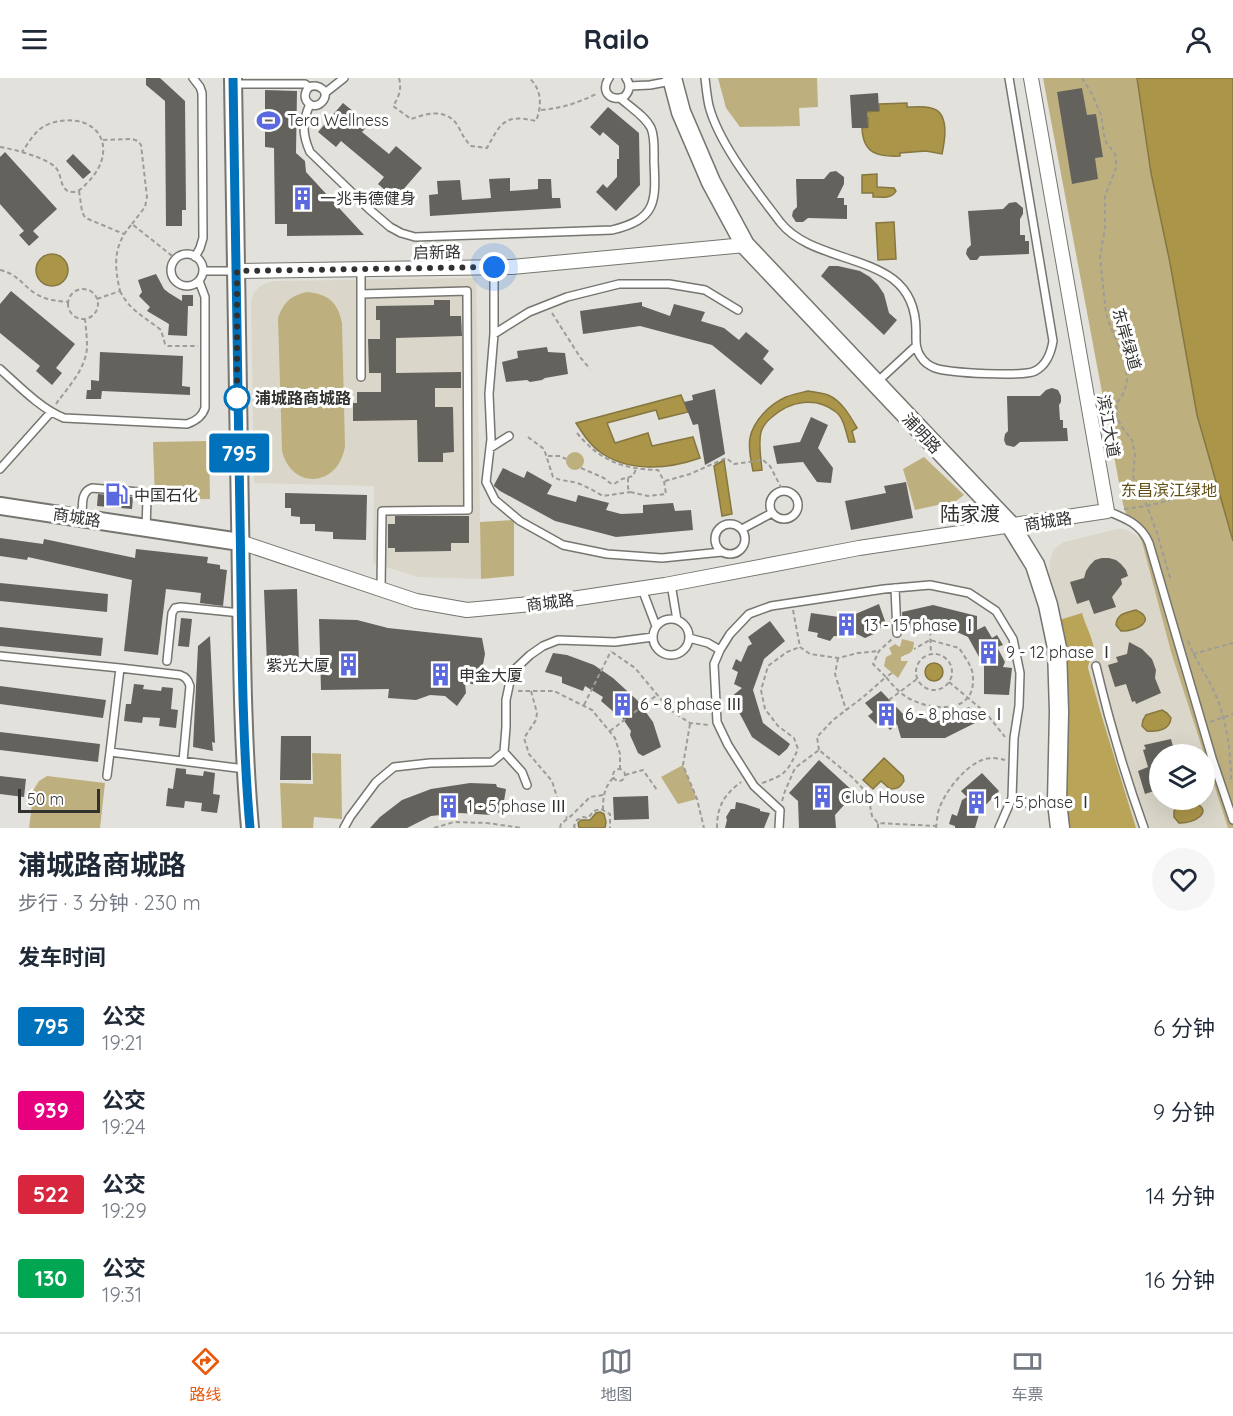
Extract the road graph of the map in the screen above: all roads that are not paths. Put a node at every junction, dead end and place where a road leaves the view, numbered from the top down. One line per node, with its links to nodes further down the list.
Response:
1 (193, 78): 16 (lane)
2 (344, 78): 12 (lane)
3 (609, 78): 13 (lane)
4 (626, 78): 10 (lane)
5 (705, 78): 25 (lane)
6 (1009, 78): 25 (lane)
7 (1031, 78): 34 (street, 滨江大道)
8 (673, 79): 10 (lane); 15 (main road, 浦明路)
9 (233, 81): 11 (lane); 20 (street)
10 (629, 86): 13 (lane)
11 (309, 87): 12 (lane); 14 (lane)
12 (325, 93): 14 (lane)
13 (620, 98): 14 (lane)
14 (310, 104)
15 (745, 245): 17 (street, 启新路); 28 (main road, 浦明路)
16 (195, 257): 19 (lane); 21 (lane)
17 (494, 267): 18 (street, 启新路); 24 (lane)
18 (361, 269): 20 (street, 启新路); 22 (lane)
19 (203, 271): 20 (lane); 21 (lane)
20 (237, 271): 40 (street)
21 (199, 281): 29 (lane)
22 (361, 294): 27 (lane); 47 (lane)
23 (738, 310): 24 (lane)
24 (494, 334): 31 (lane)
25 (916, 346): 28 (lane)
26 (0, 369): 29 (lane)
27 (362, 377)
28 (876, 383): 37 (main road, 浦明路)
29 (51, 412): 32 (lane)
30 (509, 436): 31 (lane)
31 (490, 448): 41 (lane)
32 (0, 469)
33 (0, 506): 36 (street, 商城路)
34 (1107, 512): 37 (street, 商城路); 67 (lane)
35 (772, 513): 35 (lane); 39 (lane)
36 (82, 518): 38 (street, 商城路); 38 (lane)
37 (1011, 526): 43 (street, 商城路); 66 (main road, 浦明路)
38 (146, 528): 40 (street, 商城路)
39 (741, 529): 41 (lane); 42 (lane)
40 (240, 542): 47 (street, 商城路); 48 (street)
41 (722, 552): 42 (lane)
42 (736, 553): 43 (lane)
43 (743, 570): 44 (street, 商城路)
44 (671, 584): 46 (street, 商城路); 49 (lane)
45 (895, 588): 51 (lane); 54 (lane); 65 (lane)
46 (642, 589): 47 (street, 商城路); 50 (lane)
47 (381, 590)
48 (241, 613): 56 (lane); 62 (street)
49 (677, 620): 50 (lane); 53 (lane)
50 (656, 626): 52 (lane)
51 (894, 636)
52 (653, 637): 53 (lane); 60 (lane)
53 (689, 638): 54 (lane)
54 (720, 650): 70 (lane)
55 (0, 657): 58 (lane)
56 (167, 661)
57 (1096, 666): 73 (lane)
58 (120, 668): 59 (lane); 61 (lane)
59 (110, 752): 61 (lane); 63 (lane)
60 (504, 752): 64 (lane); 69 (lane)
61 (183, 761): 62 (lane)
62 (245, 769): 68 (street)
63 (107, 776)
64 (527, 785)
65 (1012, 798): 66 (lane); 71 (lane)
66 (1057, 802): 72 (main road, 浦明路)
67 (1233, 820)
68 (250, 828)
69 (344, 828)
70 (779, 828)
71 (999, 828)
72 (1060, 828)
73 (1144, 828)

